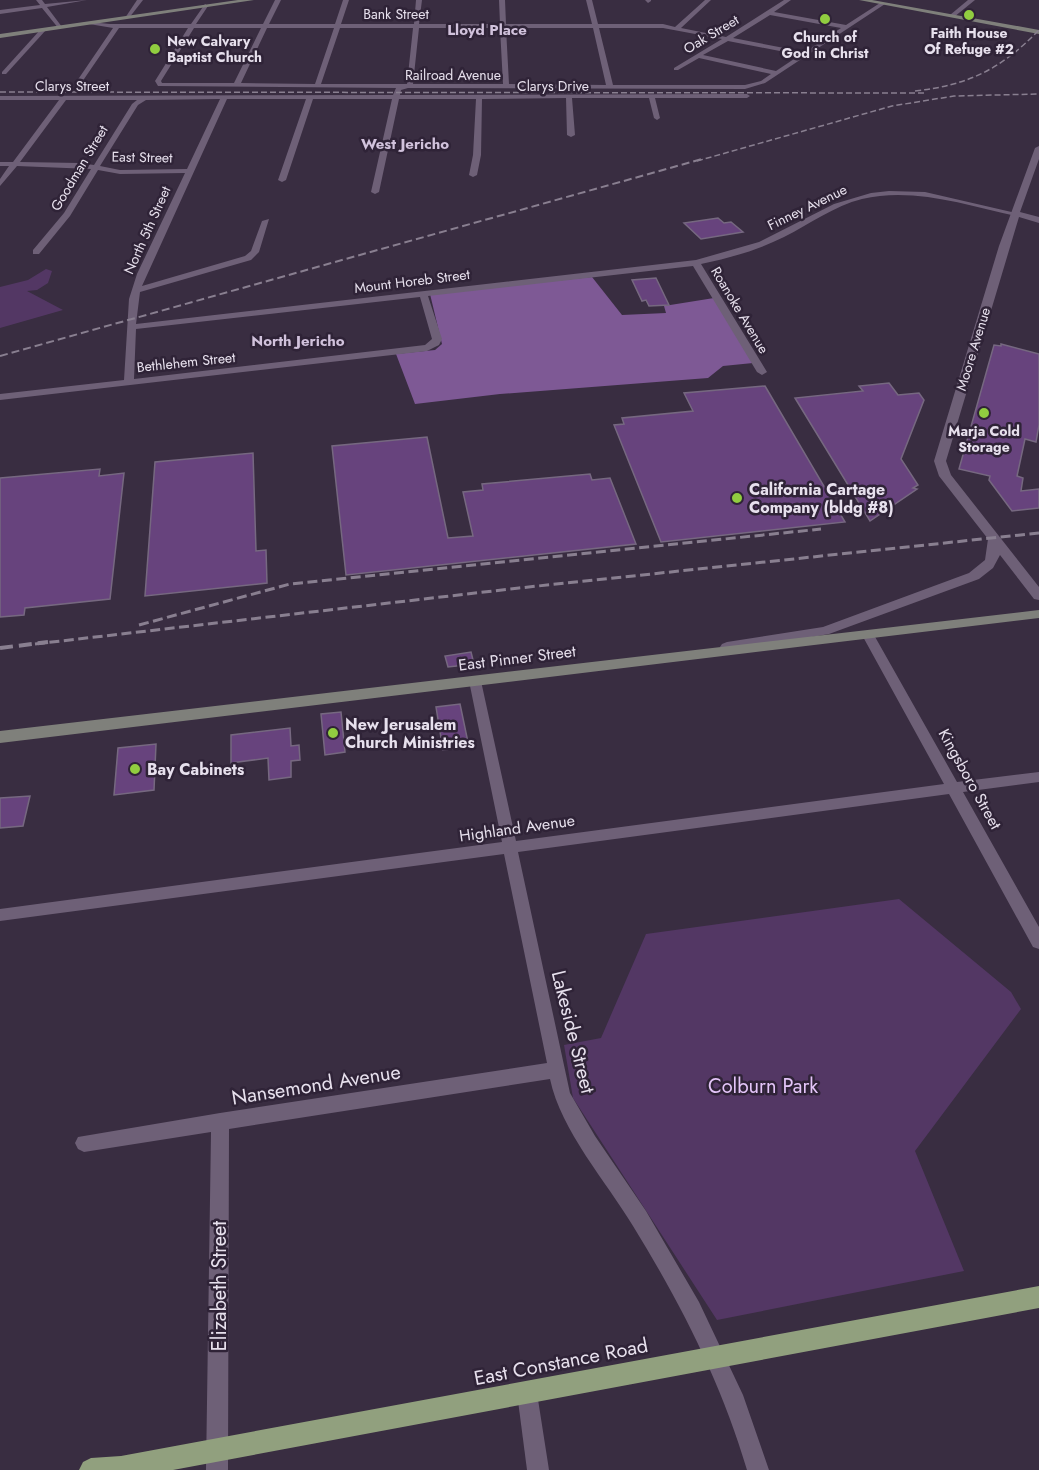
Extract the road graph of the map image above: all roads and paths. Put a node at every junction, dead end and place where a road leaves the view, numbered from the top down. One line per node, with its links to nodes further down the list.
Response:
1 (84, 0): 13 (street)
2 (140, 0): 19 (street)
3 (251, 0): 14 (main road)
4 (278, 0): 23 (street)
5 (346, 0): 24 (street)
6 (419, 0): 25 (street)
7 (502, 0): 26 (street)
8 (589, 0): 27 (street)
9 (708, 0): 30 (street)
10 (788, 0): 17 (street, Oak Street)
11 (862, 0): 15 (main road)
12 (972, 0): 18 (street)
13 (41, 3): 16 (street); 28 (street)
14 (207, 3): 19 (main road); 21 (street)
15 (882, 4): 18 (main road); 29 (street)
16 (0, 12)
17 (770, 13): 29 (street); 34 (street, Oak Street)
18 (952, 16): 32 (main road)
19 (127, 17): 20 (main road)
20 (91, 23): 22 (street, Bank Street); 28 (main road)
21 (193, 25): 22 (street, Bank Street); 23 (street, Bank Street); 41 (street, Railroad Avenue)
22 (117, 26): 40 (street)
23 (265, 26): 24 (street, Bank Street); 41 (street)
24 (337, 26): 25 (street, Bank Street); 42 (street)
25 (416, 26): 26 (street, Bank Street); 43 (street)
26 (504, 26): 27 (street, Bank Street); 44 (street)
27 (595, 26): 30 (street, Bank Street); 45 (street)
28 (59, 27): 31 (main road)
29 (846, 27): 35 (street)
30 (677, 28): 34 (street, Bank Street)
31 (43, 30): 33 (main road); 38 (street)
32 (1039, 32)
33 (0, 36)
34 (728, 38): 35 (street, Bank Street); 36 (street, Oak Street)
35 (807, 54): 39 (street)
36 (697, 56): 37 (street, Oak Street); 39 (street)
37 (676, 69)
38 (4, 74)
39 (777, 74): 45 (street, Railroad Avenue)
40 (80, 81)
41 (236, 86): 42 (street, Railroad Avenue)
42 (317, 86): 43 (street, Railroad Avenue)
43 (401, 86): 44 (street, Railroad Avenue); 52 (street)
44 (506, 87): 45 (street, Railroad Avenue)
45 (610, 87)
46 (747, 96): 55 (street, Clarys Drive)
47 (0, 98): 48 (street, Clarys Street)
48 (64, 98): 49 (street, Clarys Street); 60 (street)
49 (144, 98): 50 (street, Clarys Drive); 61 (street, Goodman Street)
50 (224, 98): 51 (street, Clarys Drive); 62 (street, North 5th Street)
51 (310, 98): 52 (street, Clarys Drive); 64 (street)
52 (396, 98): 53 (street, Clarys Drive); 66 (street)
53 (479, 98): 54 (street, Clarys Drive); 63 (street)
54 (569, 98): 55 (street, Clarys Drive); 57 (street)
55 (652, 98): 56 (street)
56 (657, 118)
57 (571, 135)
58 (1039, 148): 67 (street, Moore Avenue)
59 (0, 164): 60 (street, East Street)
60 (14, 164): 61 (street, East Street); 65 (street)
61 (95, 167): 62 (street, East Street); 70 (street, Goodman Street)
62 (188, 171): 72 (street, North 5th Street)
63 (474, 175)
64 (282, 180)
65 (0, 184)
66 (375, 192)
67 (1016, 214): 68 (street, Finney Avenue); 71 (street, Finney Avenue); 78 (street, Moore Avenue)
68 (1039, 220)
69 (266, 221): 72 (street)
70 (36, 252)
71 (696, 263): 73 (street, Mount Horeb Street); 75 (street, Roanoke Avenue)
72 (135, 290): 74 (street, North 5th Street)
73 (423, 294): 74 (street, Mount Horeb Street); 76 (street, Bethlehem Street)
74 (132, 327): 76 (street, North 5th Street)
75 (762, 372)
76 (129, 382): 77 (street, Bethlehem Street)
77 (0, 397)
78 (994, 538): 79 (street, Moore Avenue); 82 (street)
79 (1039, 596)
80 (1039, 614): 81 (main road, East Pinner Street)
81 (868, 635): 82 (main road, East Pinner Street); 86 (street, Kingsboro Street)
82 (661, 659): 83 (main road, East Pinner Street)
83 (475, 681): 84 (main road, East Pinner Street); 87 (street, Lakeside Street)
84 (0, 737)
85 (1039, 777): 86 (street, Highland Avenue)
86 (954, 788): 87 (street, Highland Avenue); 89 (street, Kingsboro Street)
87 (509, 847): 88 (street, Highland Avenue); 90 (street, Lakeside Street)
88 (0, 915)
89 (1039, 942)
90 (555, 1070): 91 (street, Nansemond Avenue); 94 (street, Lakeside Street)
91 (220, 1121): 92 (street, Nansemond Avenue); 96 (street, Elizabeth Street)
92 (84, 1143)
93 (1039, 1297): 94 (main road, East Constance Road)
94 (718, 1357): 95 (main road, East Constance Road); 99 (street, Lakeside Street)
95 (527, 1393): 96 (main road, East Constance Road); 98 (street)
96 (217, 1460): 97 (main road, East Constance Road)
97 (91, 1470)
98 (538, 1470)
99 (758, 1470)

